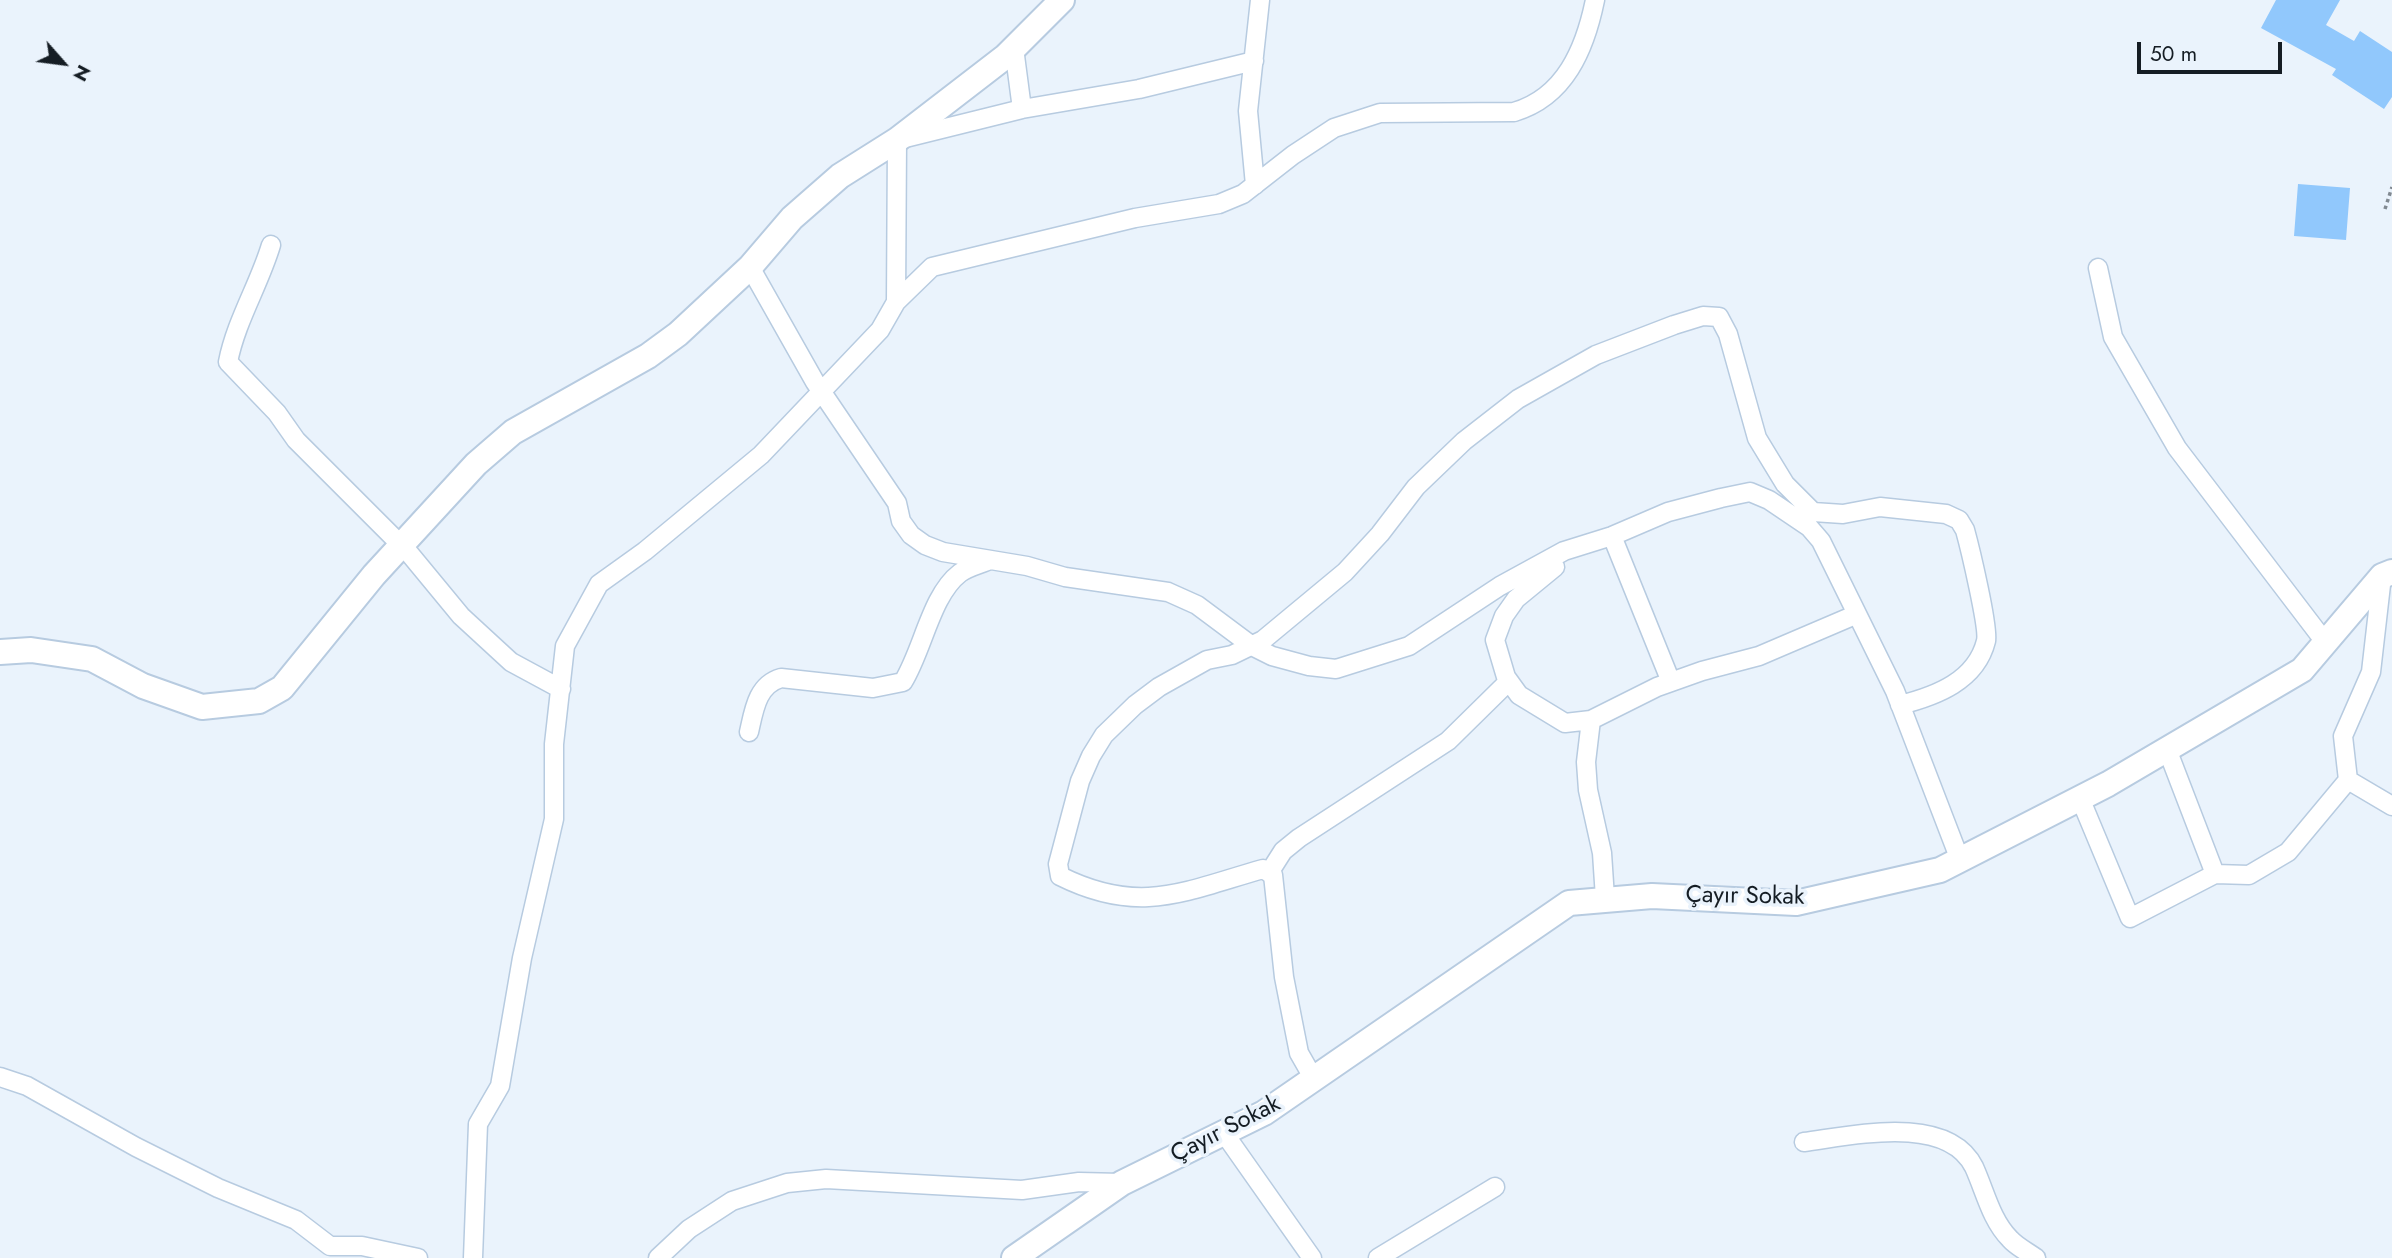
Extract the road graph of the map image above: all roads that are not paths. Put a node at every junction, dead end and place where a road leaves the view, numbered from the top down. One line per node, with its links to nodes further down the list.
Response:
1 (1062, 0): 4 (street)
2 (1260, 0): 5 (street)
3 (1595, 0): 8 (street)
4 (1014, 48): 6 (street); 7 (street)
5 (1254, 61): 6 (street); 8 (street)
6 (1022, 108): 7 (street)
7 (897, 140): 10 (street); 12 (street)
8 (1255, 185): 12 (street)
9 (271, 245): 16 (street)
10 (750, 267): 13 (street); 16 (street)
11 (2098, 268): 20 (street)
12 (896, 302): 13 (street)
13 (821, 392): 17 (street); 25 (street)
14 (1612, 536): 15 (street); 19 (street); 24 (street)
15 (1589, 543): 21 (street); 23 (street)
16 (402, 546): 22 (street); 25 (street)
17 (993, 558): 21 (street); 28 (street)
18 (2387, 574): 20 (street, Çayır Sokak); 30 (street)
19 (1856, 615): 24 (street); 26 (street)
20 (2325, 642): 29 (street, Çayır Sokak)
21 (1251, 646): 26 (street); 34 (street)
22 (0, 652)
23 (1509, 681): 27 (street); 34 (street)
24 (1671, 682): 27 (street)
25 (561, 689): 44 (street)
26 (1900, 705): 33 (street)
27 (1591, 719): 36 (street)
28 (749, 732)
29 (2167, 749): 31 (street, Çayır Sokak); 35 (street)
30 (2348, 780): 32 (street); 35 (street)
31 (2080, 798): 33 (street, Çayır Sokak); 35 (street)
32 (2392, 806)
33 (1960, 860): 36 (street, Çayır Sokak)
34 (1269, 873): 38 (street)
35 (2215, 874)
36 (1605, 898): 38 (street, Çayır Sokak)
37 (0, 1077): 43 (street)
38 (1315, 1081): 39 (street, Çayır Sokak)
39 (1224, 1133): 41 (street, Çayır Sokak); 47 (street)
40 (1804, 1142): 49 (street)
41 (1122, 1183): 45 (street); 46 (street, Çayır Sokak)
42 (1494, 1186): 48 (street)
43 (418, 1258)
44 (473, 1258)
45 (658, 1258)
46 (1014, 1258)
47 (1312, 1258)
48 (1378, 1258)
49 (2036, 1258)

